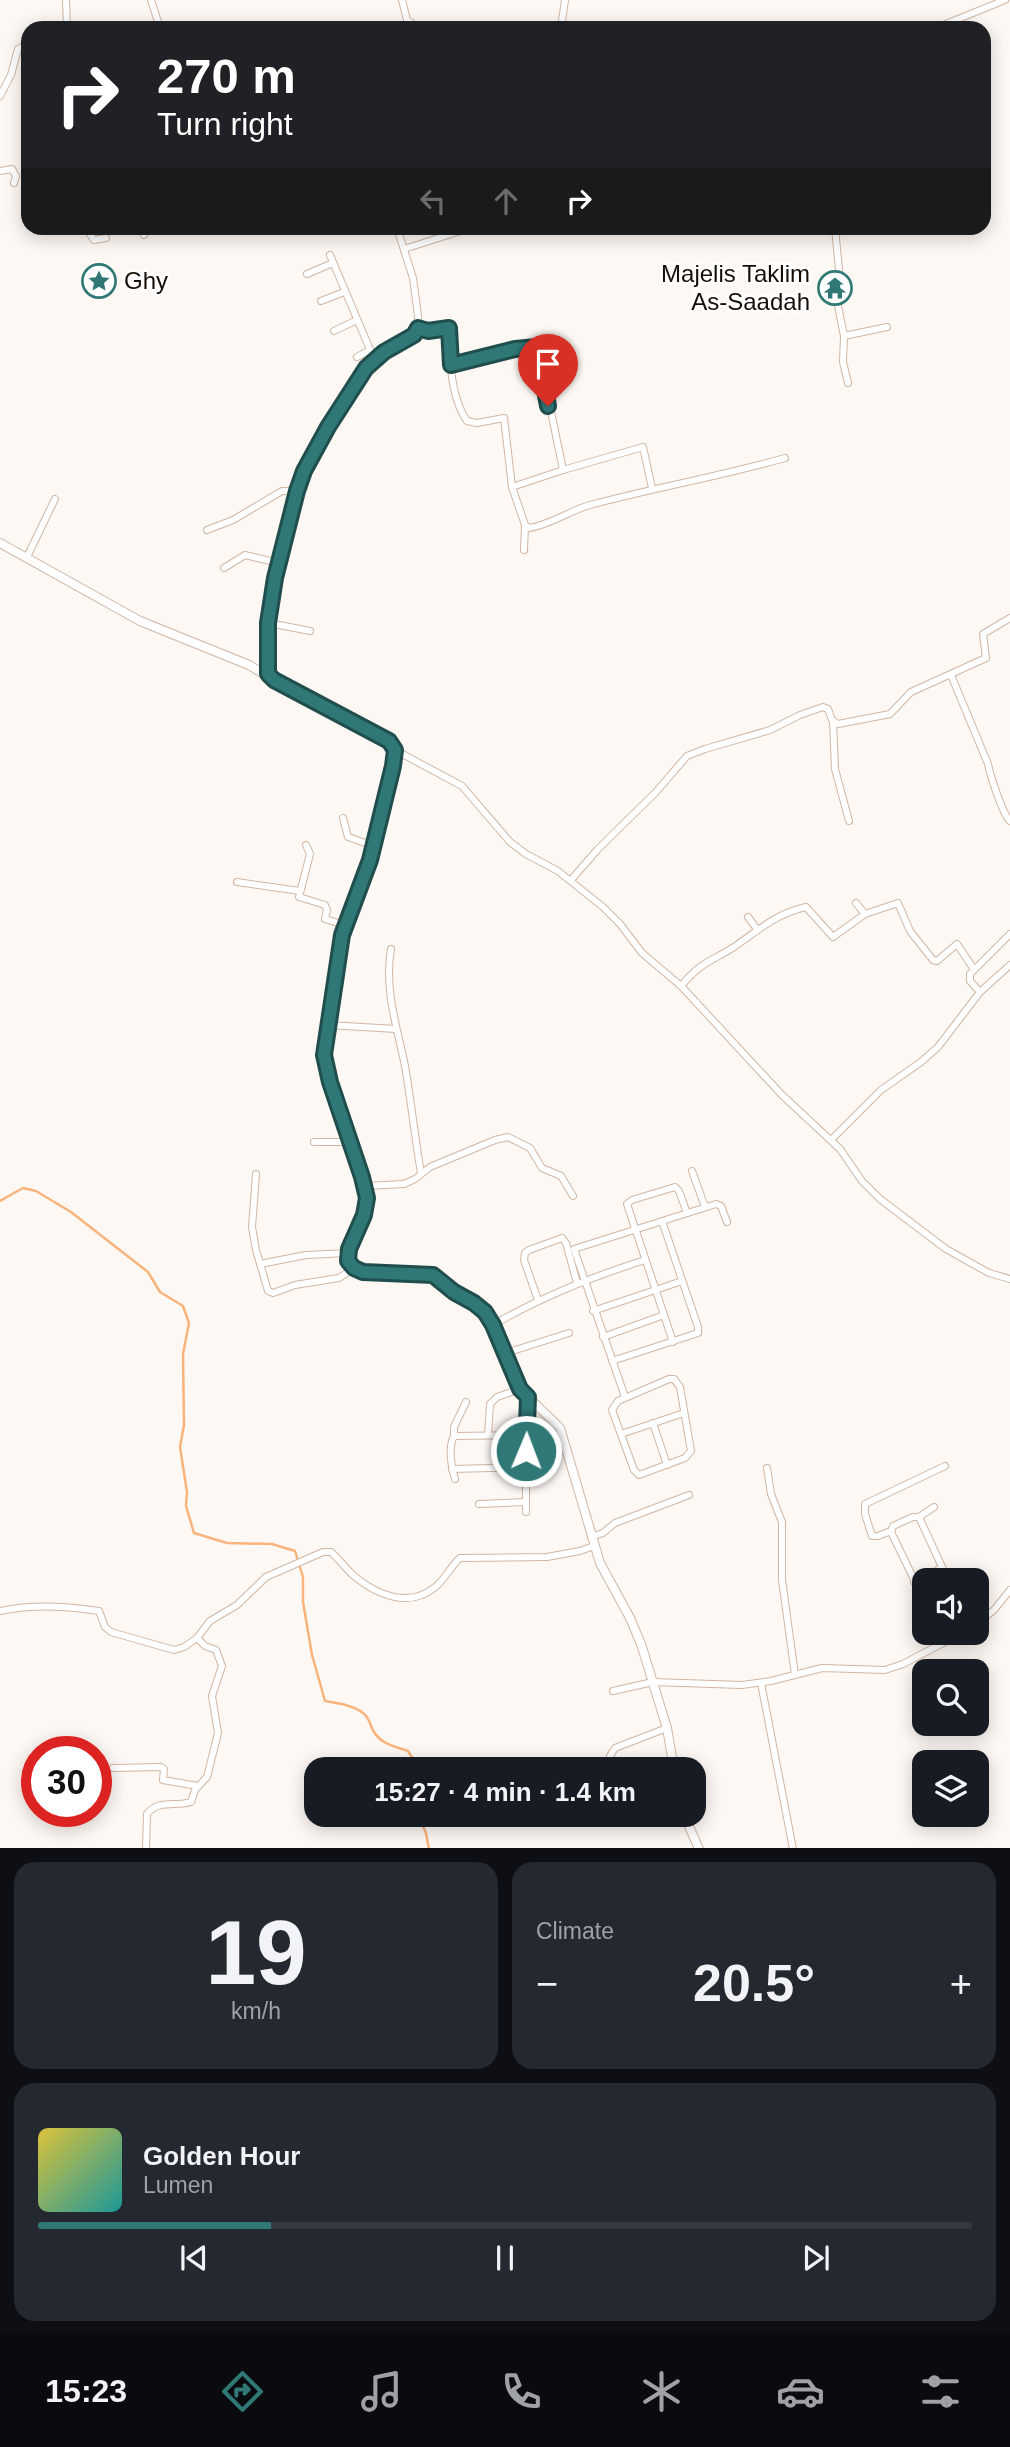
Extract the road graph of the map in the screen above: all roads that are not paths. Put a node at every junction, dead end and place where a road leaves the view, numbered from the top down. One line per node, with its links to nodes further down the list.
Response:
1 (66, 0): 6 (street)
2 (151, 0): 7 (street)
3 (402, 0): 8 (street)
4 (565, 0): 9 (street)
5 (1005, 0): 10 (street)
6 (67, 21)
7 (158, 21)
8 (408, 21)
9 (562, 21)
10 (953, 21)
11 (21, 48): 12 (street)
12 (0, 96)
13 (0, 171): 14 (street)
14 (14, 183)
15 (91, 235): 19 (street)
16 (399, 235): 20 (street)
17 (448, 235): 20 (street)
18 (836, 235): 30 (street)
19 (106, 238)
20 (404, 249): 28 (street)
21 (330, 255): 22 (street)
22 (333, 263): 23 (street); 24 (street)
23 (307, 274)
24 (344, 292): 25 (street); 26 (street)
25 (321, 301)
26 (357, 320): 29 (street); 31 (street)
27 (887, 327): 30 (street)
28 (418, 328): 33 (street); 34 (street)
29 (334, 331)
30 (844, 336): 35 (street)
31 (370, 350): 32 (street); 33 (street)
32 (357, 357)
33 (374, 359): 40 (street)
34 (451, 365): 37 (street); 38 (street)
35 (848, 383)
36 (785, 458): 39 (street)
37 (563, 470): 38 (street); 39 (street)
38 (512, 487): 42 (street)
39 (652, 488): 42 (street)
40 (297, 491): 43 (street); 47 (street)
41 (55, 499): 46 (street)
42 (525, 526): 45 (street)
43 (207, 530)
44 (0, 543): 46 (street)
45 (524, 550)
46 (27, 557): 52 (street)
47 (278, 563): 48 (street); 50 (street)
48 (224, 568)
49 (1010, 618): 53 (street)
50 (268, 623): 51 (street); 52 (street)
51 (310, 631)
52 (268, 674): 55 (street)
53 (951, 675): 54 (street); 58 (street)
54 (833, 722): 57 (street); 61 (street)
55 (395, 750): 60 (street); 61 (street)
56 (343, 818): 60 (street)
57 (849, 821)
58 (1010, 821)
59 (306, 845): 63 (street)
60 (374, 846): 67 (street)
61 (571, 880): 73 (street)
62 (237, 882): 63 (street)
63 (300, 891): 67 (street)
64 (856, 903): 65 (street)
65 (864, 914): 68 (street); 72 (street)
66 (748, 916): 68 (street)
67 (345, 925): 75 (street)
68 (757, 929): 73 (street)
69 (1010, 934): 72 (street)
70 (391, 949): 76 (street)
71 (1010, 965): 74 (street)
72 (973, 968): 74 (street)
73 (681, 986): 77 (street)
74 (981, 992): 77 (street)
75 (328, 1025): 76 (street); 79 (street)
76 (396, 1029): 81 (street)
77 (831, 1140): 95 (street)
78 (314, 1142): 79 (street)
79 (351, 1142): 83 (street)
80 (692, 1171): 85 (street)
81 (421, 1173): 83 (street); 84 (street)
82 (256, 1174): 93 (street)
83 (365, 1186): 91 (street)
84 (573, 1196)
85 (705, 1207): 86 (street); 88 (street)
86 (687, 1213): 87 (street); 89 (street)
87 (662, 1222): 89 (street); 96 (street)
88 (727, 1222)
89 (634, 1230): 90 (street); 92 (street)
90 (571, 1250): 97 (street); 99 (street)
91 (348, 1253): 93 (street); 94 (street)
92 (645, 1259): 97 (street); 98 (street)
93 (260, 1264): 94 (street)
94 (354, 1268): 102 (street)
95 (1010, 1279)
96 (682, 1281): 98 (street); 105 (street)
97 (580, 1282): 99 (street); 100 (street)
98 (656, 1289): 100 (street); 101 (street)
99 (538, 1300): 102 (street)
100 (593, 1311): 104 (street)
101 (664, 1315): 104 (street); 105 (street)
102 (493, 1325): 106 (street)
103 (569, 1333): 106 (street)
104 (603, 1337): 107 (street)
105 (673, 1342): 107 (street)
106 (506, 1353): 108 (street)
107 (612, 1361): 110 (street)
108 (520, 1389): 109 (street); 115 (street)
109 (528, 1397): 116 (street); 131 (street)
110 (625, 1397): 112 (street); 114 (street)
111 (466, 1402): 117 (street)
112 (684, 1413): 113 (street); 118 (street)
113 (653, 1423): 114 (street); 118 (street)
114 (621, 1434): 118 (street)
115 (488, 1435): 116 (street); 117 (street)
116 (526, 1435): 120 (street)
117 (454, 1436): 122 (street)
118 (667, 1465)
119 (946, 1466): 130 (street)
120 (527, 1467): 122 (street); 125 (street)
121 (768, 1468): 139 (street)
122 (452, 1469): 123 (street)
123 (455, 1479)
124 (689, 1495): 131 (street)
125 (526, 1502): 126 (street); 128 (street)
126 (479, 1504)
127 (934, 1507): 129 (street)
128 (526, 1513)
129 (919, 1517): 130 (street); 132 (street)
130 (891, 1531): 133 (street)
131 (593, 1541): 137 (street); 140 (street)
132 (942, 1567)
133 (912, 1578)
134 (1010, 1590): 136 (street)
135 (0, 1611): 137 (street)
136 (989, 1614)
137 (197, 1638): 147 (street)
138 (937, 1645): 139 (street)
139 (795, 1675): 141 (street)
140 (653, 1682): 141 (street); 142 (street); 143 (street)
141 (761, 1683): 151 (street)
142 (613, 1691)
143 (667, 1728): 144 (street); 145 (street)
144 (610, 1757)
145 (672, 1757)
146 (113, 1768): 147 (street)
147 (198, 1786): 149 (street)
148 (689, 1827): 150 (street)
149 (146, 1848)
150 (699, 1848)
151 (793, 1848)

